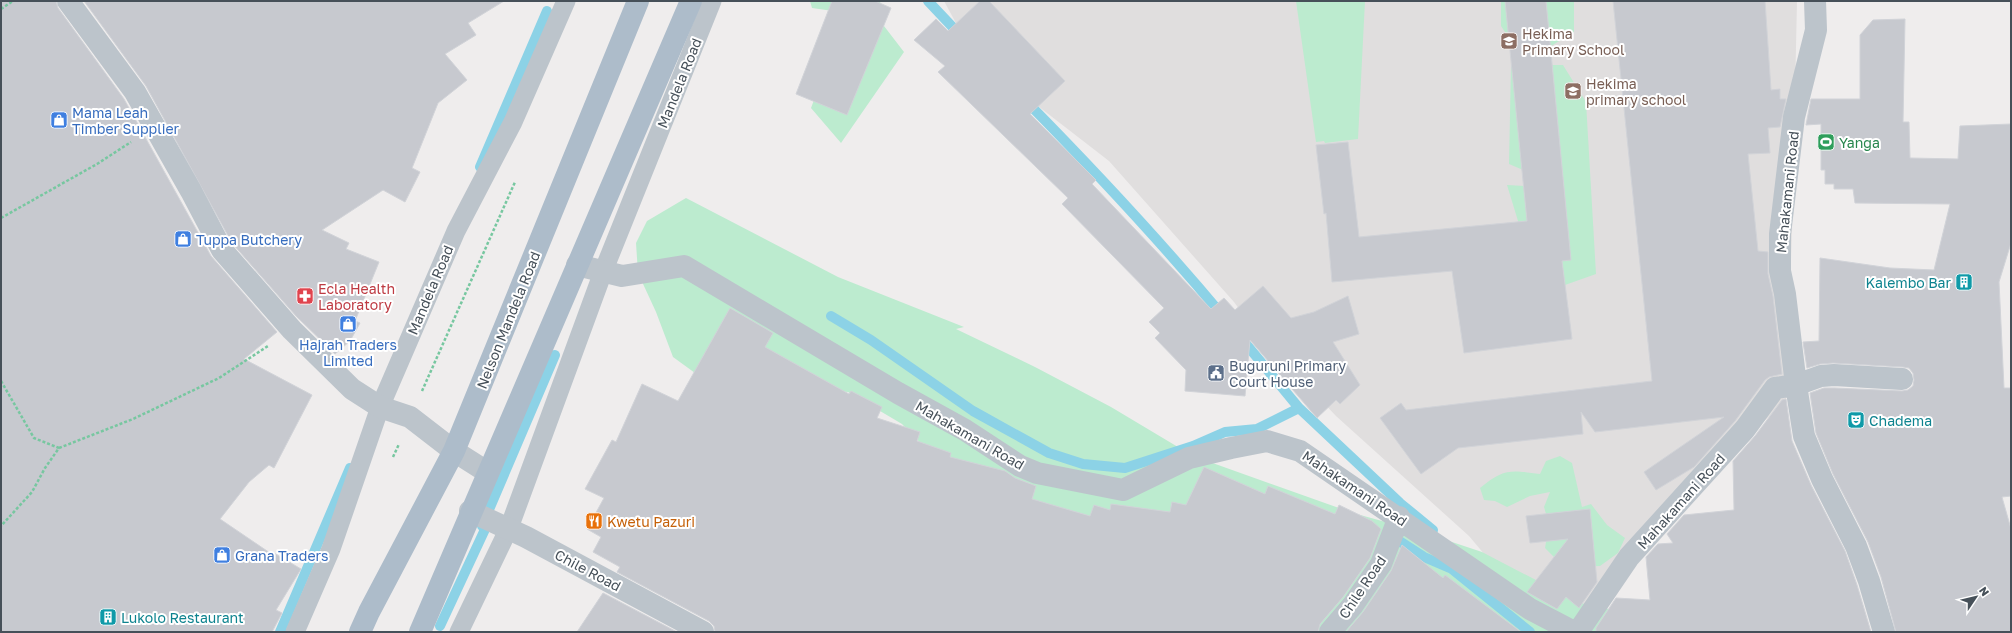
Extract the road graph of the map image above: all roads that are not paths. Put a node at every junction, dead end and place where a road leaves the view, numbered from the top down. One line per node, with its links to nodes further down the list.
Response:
1 (68, 1): 11 (street)
2 (566, 1): 11 (lane, Mandela Road)
3 (638, 1): 12 (main road, Nelson Mandela Road)
4 (691, 1): 7 (main road)
5 (712, 1): 8 (lane, Mandela Road)
6 (1815, 1): 10 (street, Mahakamani Road)
7 (577, 265): 8 (street, Mahakamani Road); 13 (main road)
8 (604, 272): 15 (street, Mahakamani Road); 16 (lane, Mandela Road)
9 (1902, 379): 10 (street)
10 (1796, 385): 24 (street, Mahakamani Road); 25 (street, Mahakamani Road)
11 (380, 407): 12 (street); 17 (lane, Mandela Road)
12 (454, 451): 13 (street); 18 (main road, Nelson Mandela Road)
13 (487, 472): 14 (main road)
14 (470, 511): 16 (street, Chile Road); 19 (main road)
15 (1399, 517): 22 (street, Chile Road); 23 (street, Mahakamani Road)
16 (509, 528): 20 (lane, Mandela Road); 21 (street, Chile Road)
17 (295, 632)
18 (360, 632)
19 (420, 632)
20 (459, 632)
21 (704, 632)
22 (1330, 632)
23 (1574, 632)
24 (1578, 632)
25 (1884, 632)

